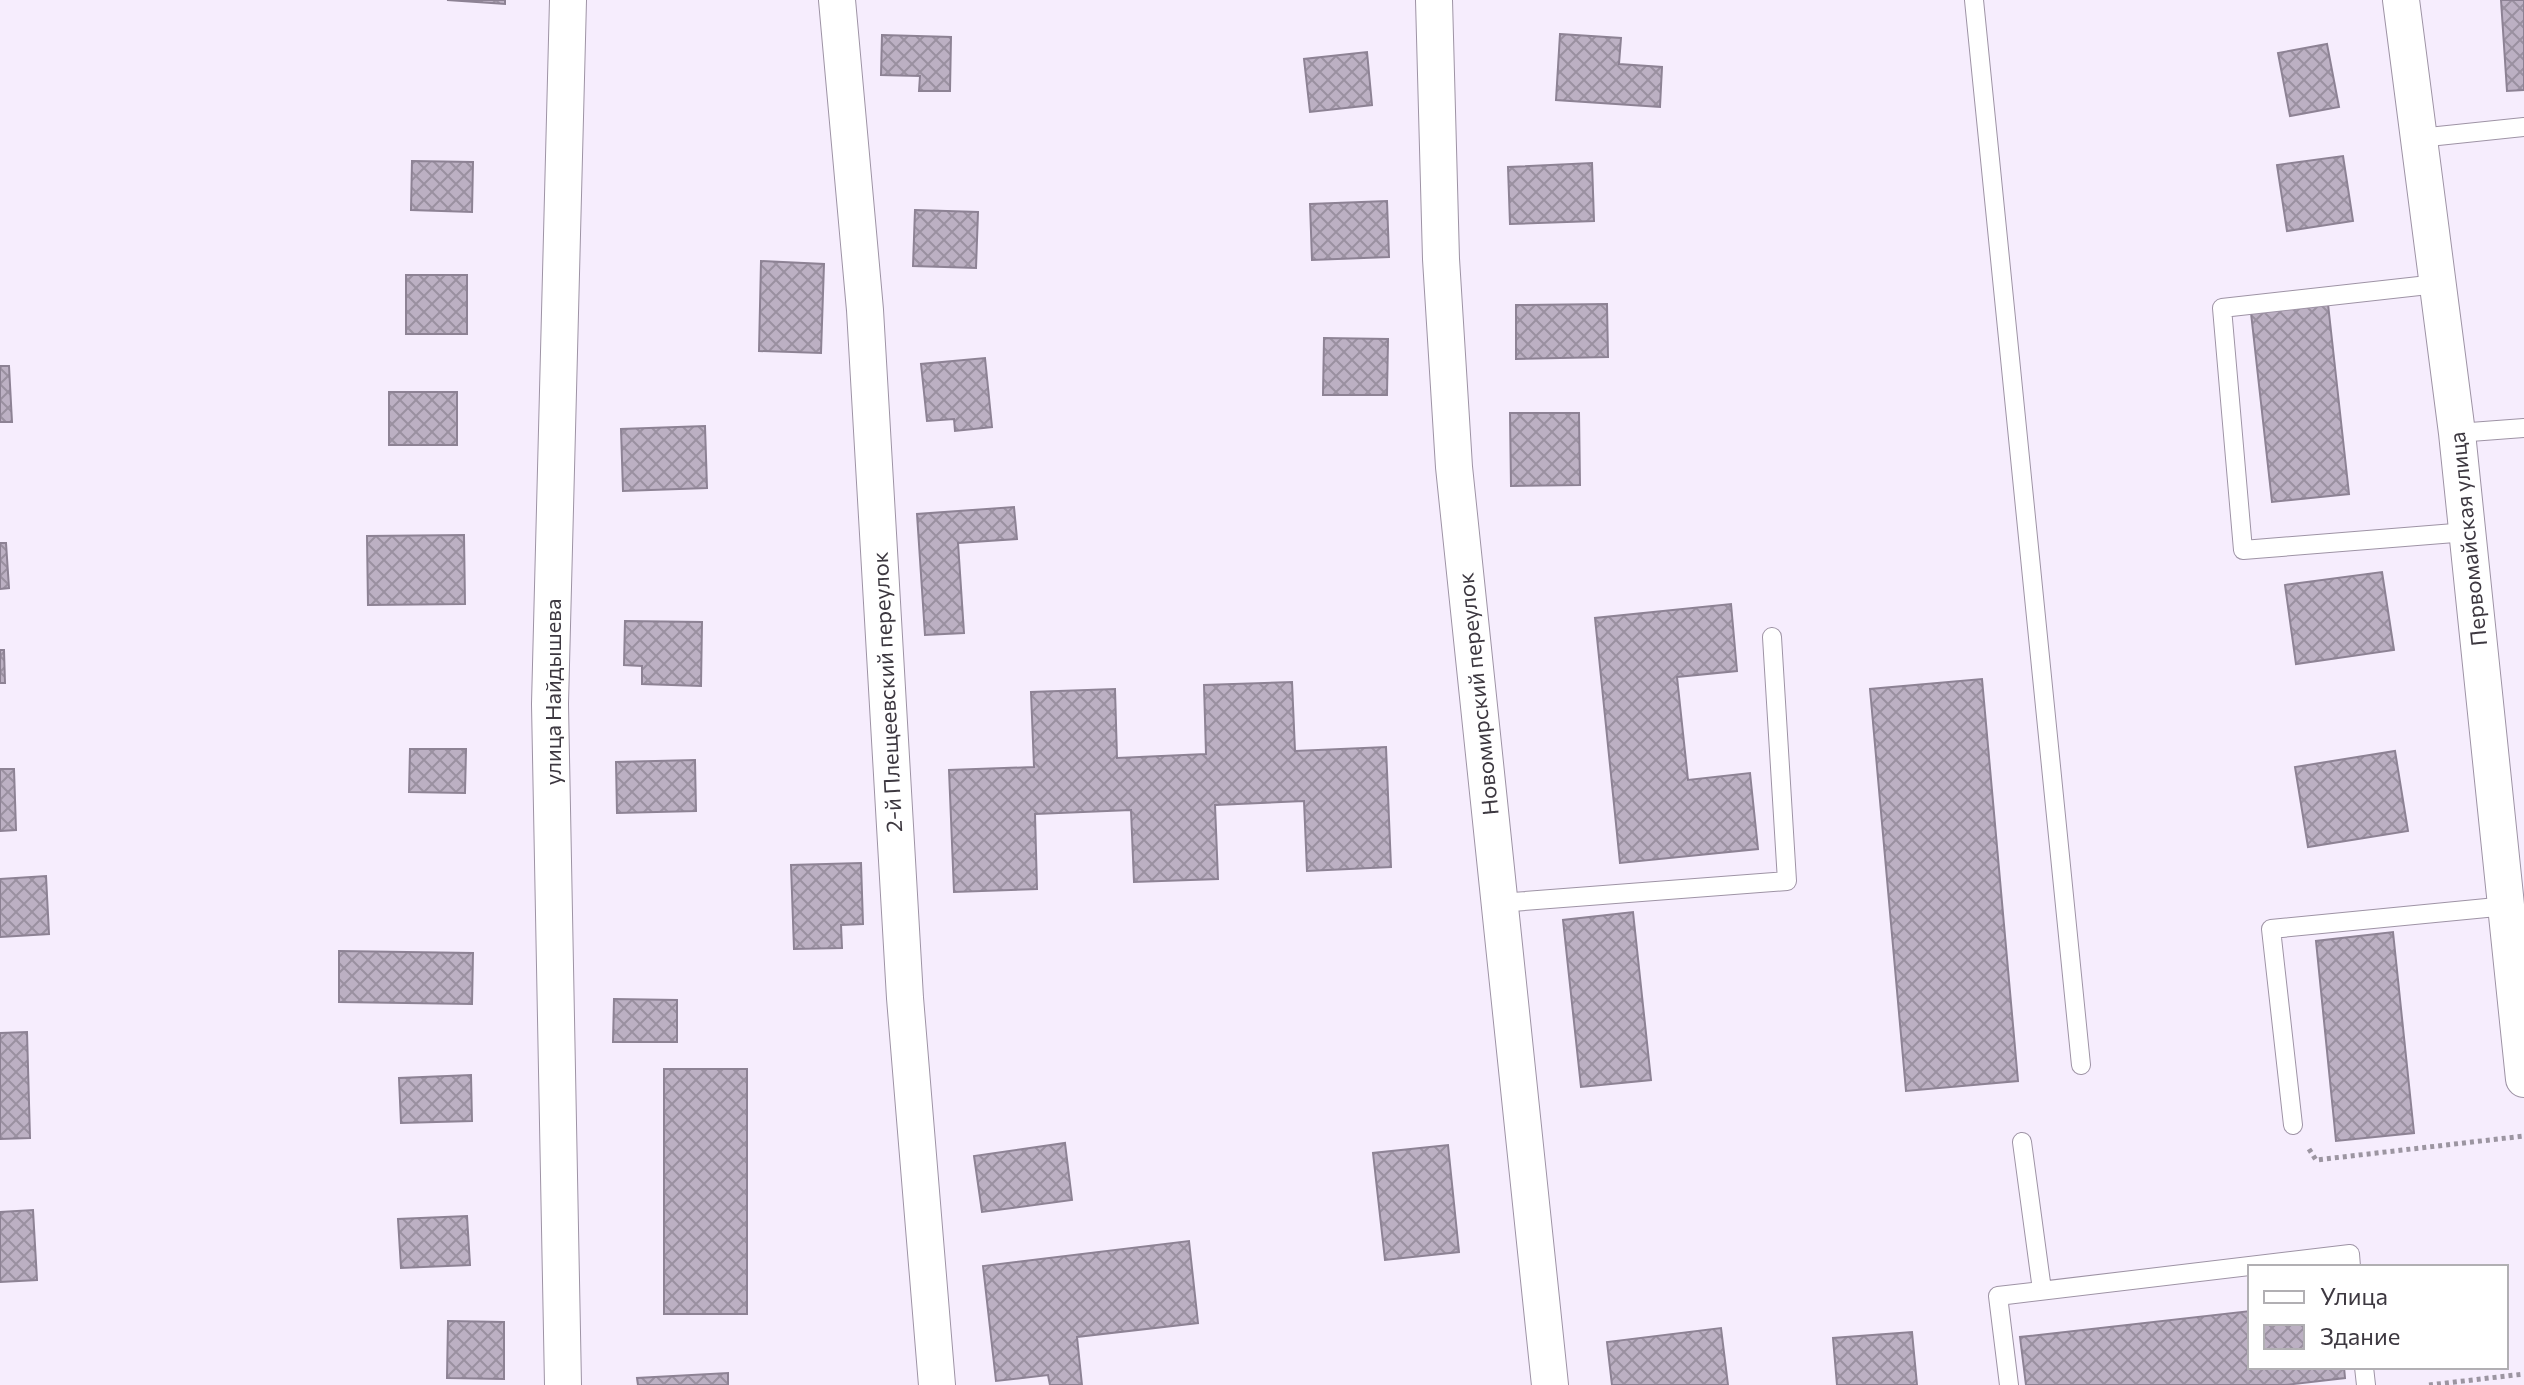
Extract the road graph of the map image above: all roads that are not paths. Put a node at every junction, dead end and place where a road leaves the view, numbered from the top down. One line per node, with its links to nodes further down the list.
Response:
1 (568, 0): 24 (street, улица Найдышева)
2 (837, 0): 25 (street, 2-й Плещеевский переулок)
3 (1434, 0): 14 (street, Новомирский переулок)
4 (1974, 0): 16 (lane)
5 (2401, 0): 7 (street, Первомайская улица)
6 (2524, 127): 7 (lane)
7 (2419, 138): 8 (street, Первомайская улица)
8 (2437, 284): 10 (street, Первомайская улица); 11 (lane)
9 (2524, 428): 10 (lane)
10 (2457, 433): 11 (street, Первомайская улица)
11 (2467, 532): 13 (street, Первомайская улица)
12 (1772, 637): 14 (lane)
13 (2513, 860): 15 (street, Первомайская улица)
14 (1499, 903): 26 (street, Новомирский переулок)
15 (2507, 906): 17 (street, Первомайская улица); 18 (lane)
16 (2081, 1065)
17 (2524, 1079)
18 (2293, 1125)
19 (2022, 1142): 23 (lane)
20 (2256, 1265): 21 (lane)
21 (2351, 1265)
22 (2248, 1266): 23 (lane)
23 (2042, 1290): 27 (lane)
24 (563, 1385)
25 (937, 1385)
26 (1550, 1385)
27 (2009, 1385)

